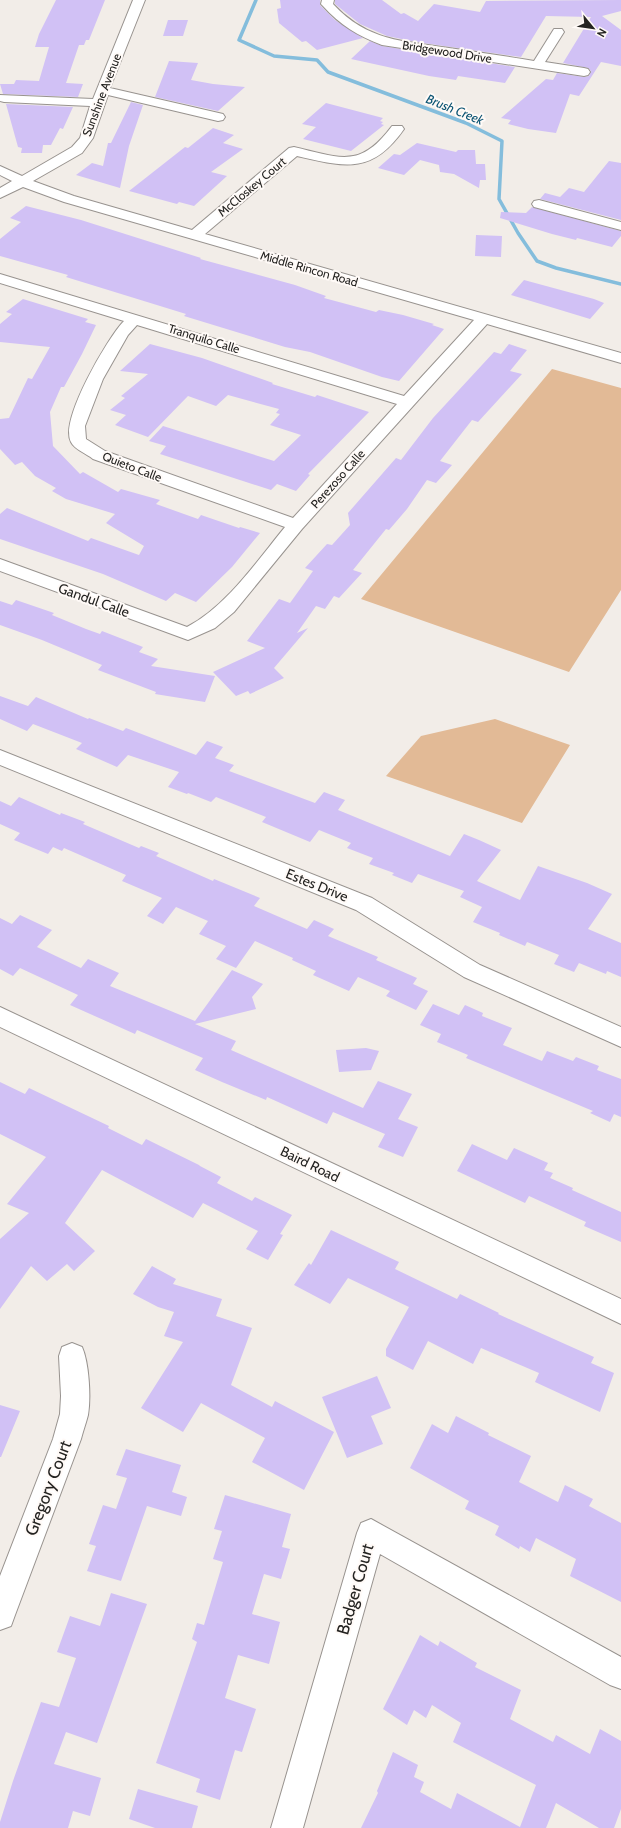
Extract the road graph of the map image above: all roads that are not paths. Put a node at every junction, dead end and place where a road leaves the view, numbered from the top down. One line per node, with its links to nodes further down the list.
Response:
1 (138, 0): 6 (street, Sunshine Avenue)
2 (328, 0): 4 (street, Bridgewood Drive)
3 (558, 32): 4 (street)
4 (537, 65): 5 (street, Bridgewood Drive)
5 (584, 72)
6 (103, 90): 8 (street, Sunshine Avenue); 9 (street)
7 (4, 98): 8 (street)
8 (98, 103): 12 (street, Sunshine Avenue)
9 (218, 118)
10 (397, 129): 16 (street, McCloskey Court)
11 (0, 170): 12 (street, Middle Rincon Road)
12 (21, 181): 13 (street, Sunshine Avenue); 16 (street, Middle Rincon Road)
13 (0, 194)
14 (539, 204): 15 (street)
15 (621, 226)
16 (194, 236): 19 (street, Middle Rincon Road)
17 (0, 278): 18 (street, Tranquilo Calle)
18 (135, 318): 21 (street, Tranquilo Calle); 22 (street, Quieto Calle)
19 (484, 318): 20 (street, Middle Rincon Road); 21 (street, Perezoso Calle)
20 (621, 358)
21 (408, 402): 22 (street, Perezoso Calle)
22 (296, 525): 24 (street, Perezoso Calle)
23 (0, 565): 24 (street, Gandul Calle)
24 (188, 634)
25 (0, 757): 27 (street, Estes Drive)
26 (0, 1016): 28 (street, Baird Road)
27 (621, 1037)
28 (621, 1312)
29 (72, 1356): 30 (street, Gregory Court)
30 (0, 1615)
31 (621, 1674): 32 (street, Badger Court)
32 (287, 1828)

